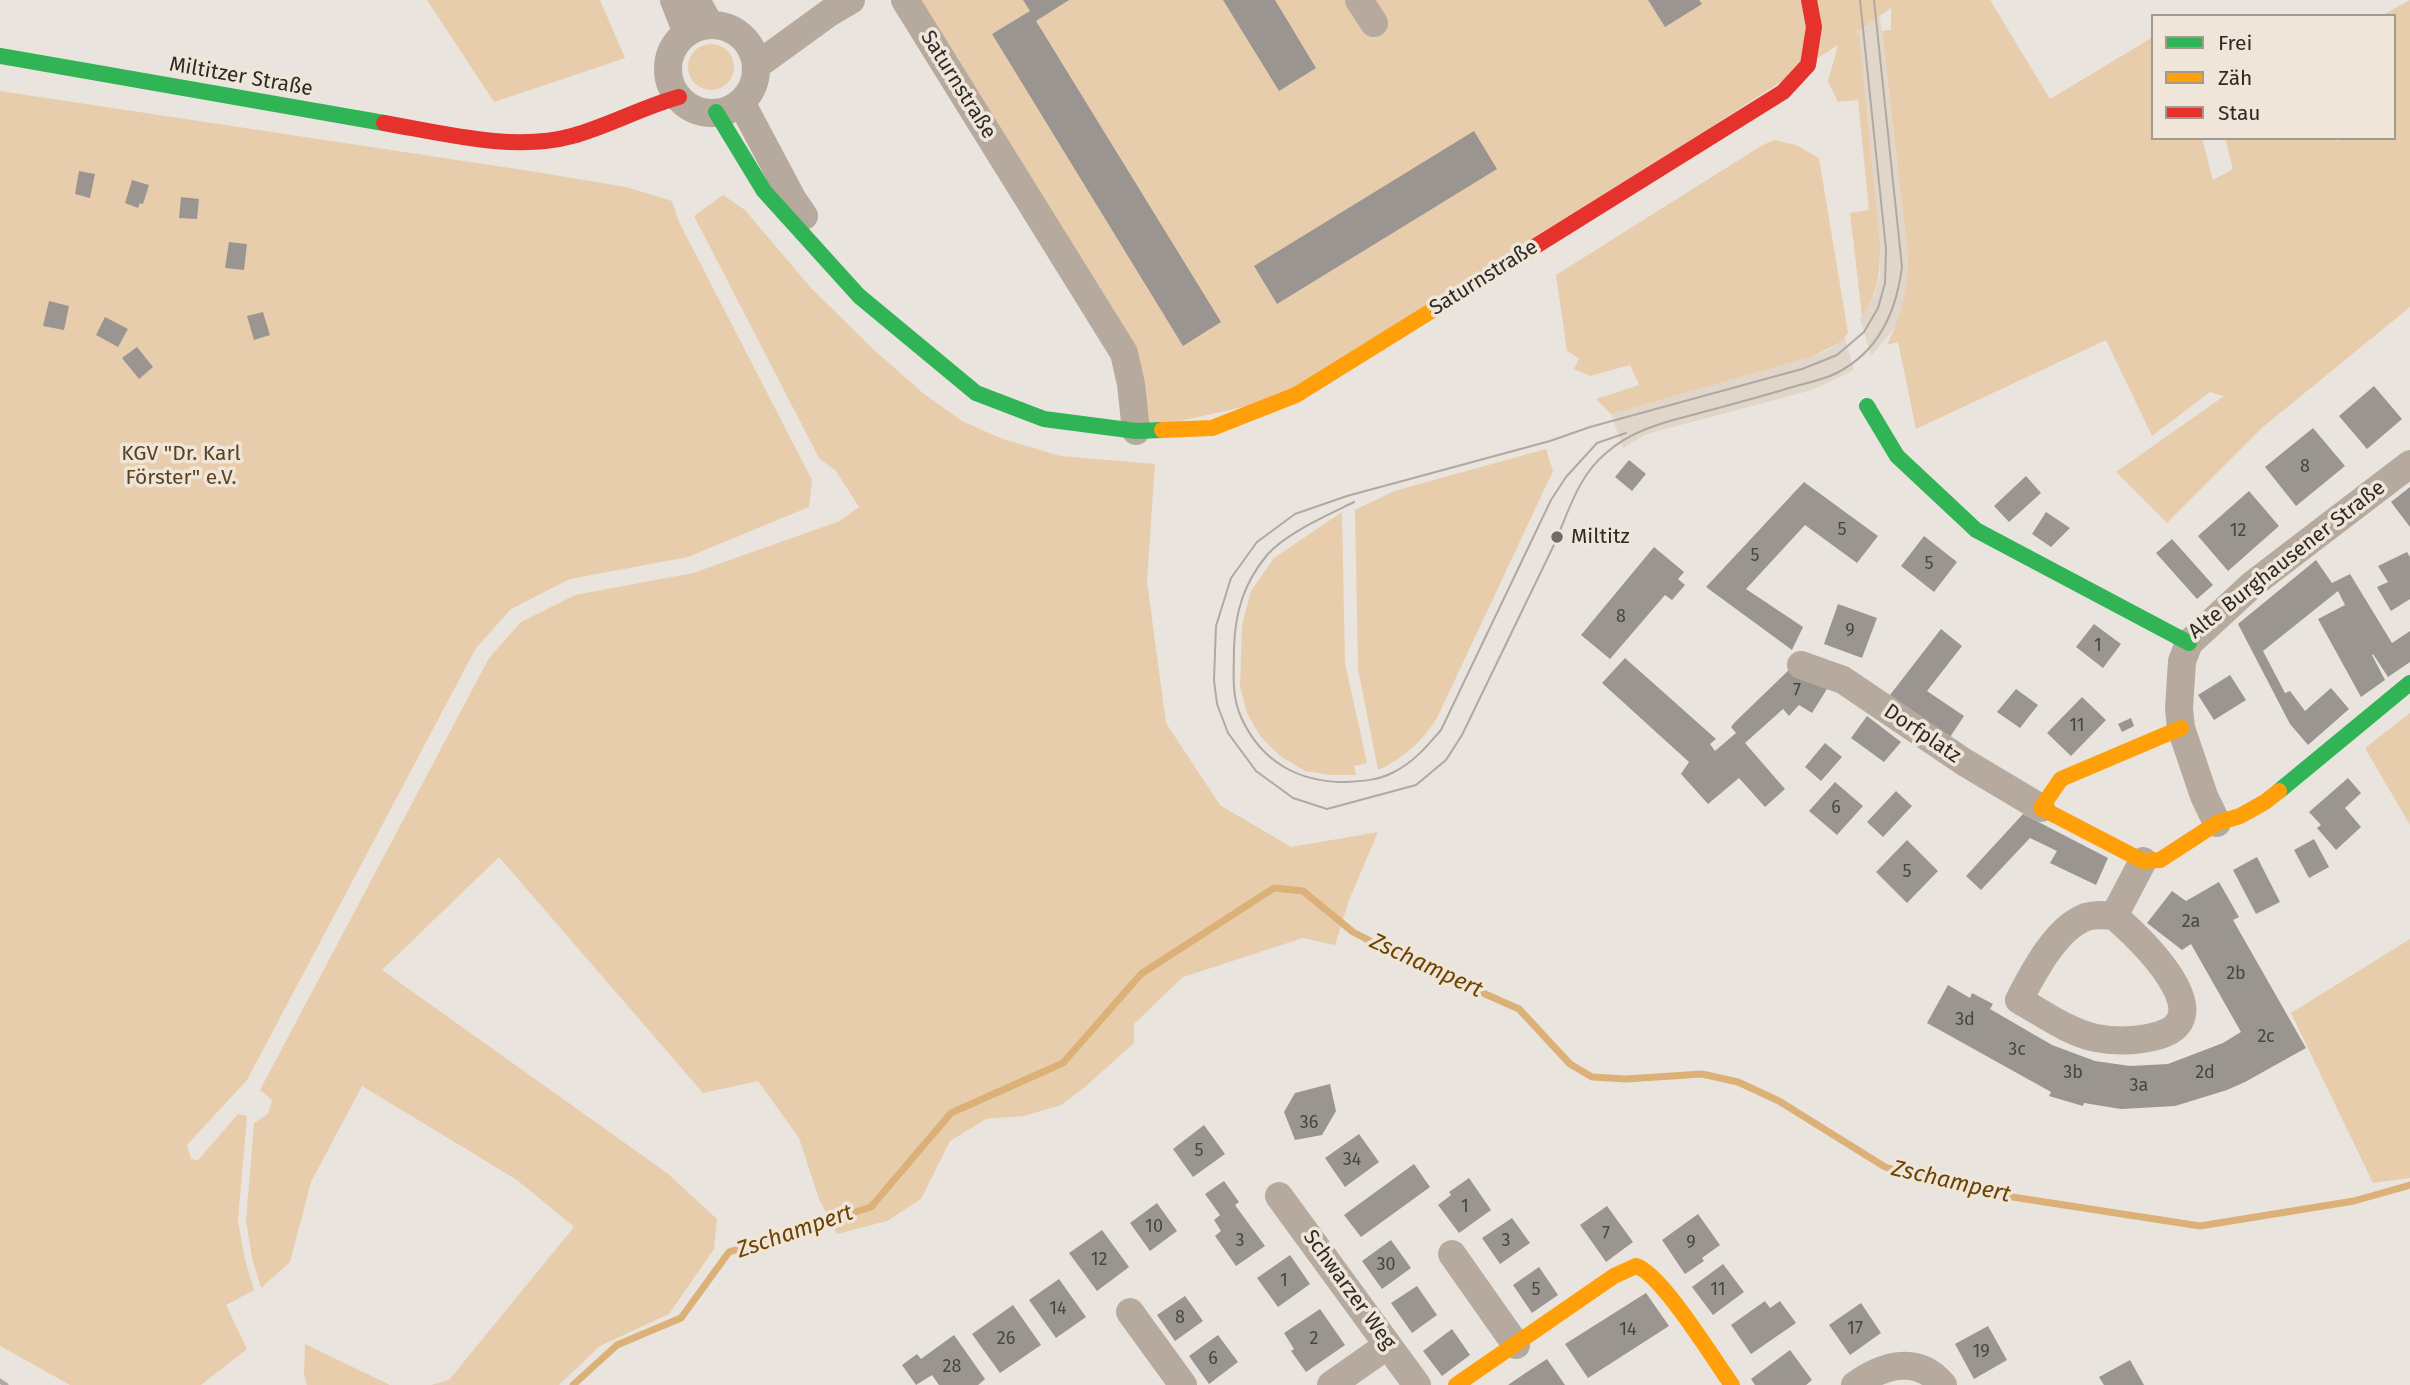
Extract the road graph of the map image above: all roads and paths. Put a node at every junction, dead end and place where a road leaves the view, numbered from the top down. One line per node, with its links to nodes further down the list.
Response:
1 (674, 0): 6 (street)
2 (695, 0): 6 (street)
3 (905, 0): 15 (street, Saturnstraße)
4 (1809, 0): 15 (street, Saturnstraße)
5 (833, 4): 7 (street)
6 (698, 29): 7 (street); 9 (street)
7 (751, 54): 10 (street)
8 (0, 57): 12 (street, Miltitzer Straße)
9 (666, 83): 10 (street); 12 (street, Miltitzer Straße)
10 (728, 107): 13 (street, Saturnstraße)
11 (527, 127): 12 (street, Miltitzer Straße)
12 (475, 139)
13 (859, 296): 15 (street, Saturnstraße)
14 (1867, 406): 17 (street, Alte Burghausener Straße)
15 (1136, 431)
16 (2410, 464): 17 (street, Alte Burghausener Straße)
17 (2189, 643): 20 (street)
18 (1801, 665): 21 (street, Dorfplatz)
19 (2410, 683): 22 (street)
20 (2181, 728): 21 (street); 22 (street)
21 (2040, 808): 23 (street, Dorfplatz)
22 (2217, 822): 23 (street)
23 (2143, 862): 24 (street)
24 (2114, 916): 24 (street)
25 (1279, 1196): 28 (street, Schwarzer Weg)
26 (1452, 1254): 29 (street)
27 (1130, 1312): 30 (street)
28 (1388, 1345): 31 (street); 32 (street, Schwarzer Weg)
29 (1516, 1345): 33 (street); 34 (street)
30 (1183, 1385)
31 (1331, 1385)
32 (1417, 1385)
33 (1456, 1385)
34 (1732, 1385)
35 (1856, 1385): 36 (street)
36 (1943, 1385)

